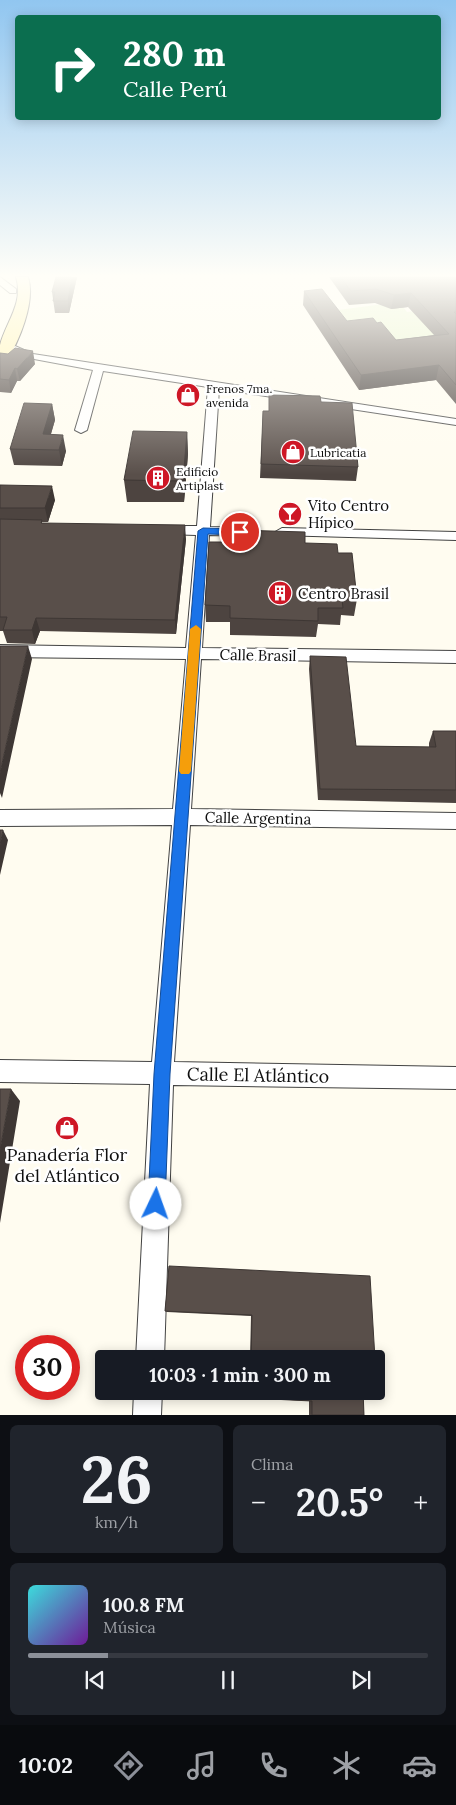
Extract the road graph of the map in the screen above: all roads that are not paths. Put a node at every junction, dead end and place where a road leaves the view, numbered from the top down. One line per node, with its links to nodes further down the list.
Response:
1 (4, 343): 4 (main road)
2 (10, 343): 3 (street)
3 (32, 357): 4 (street); 5 (street)
4 (0, 360)
5 (99, 366): 6 (street); 8 (street)
6 (214, 384): 7 (street); 10 (street)
7 (456, 422)
8 (81, 430)
9 (154, 530): 10 (street)
10 (203, 531): 11 (street); 13 (street)
11 (456, 536)
12 (0, 650): 13 (street, Calle Brasil)
13 (194, 654): 14 (street, Calle Brasil); 15 (street)
14 (456, 657)
15 (181, 817): 16 (street, Calle Argentina); 17 (street, Calle Argentina); 19 (street)
16 (0, 818)
17 (456, 821)
18 (0, 1071): 19 (street, Calle El Atlántico)
19 (162, 1074): 20 (street, Calle El Atlántico); 21 (street)
20 (456, 1078)
21 (150, 1350)
22 (148, 1400): 23 (street)
23 (147, 1415)

